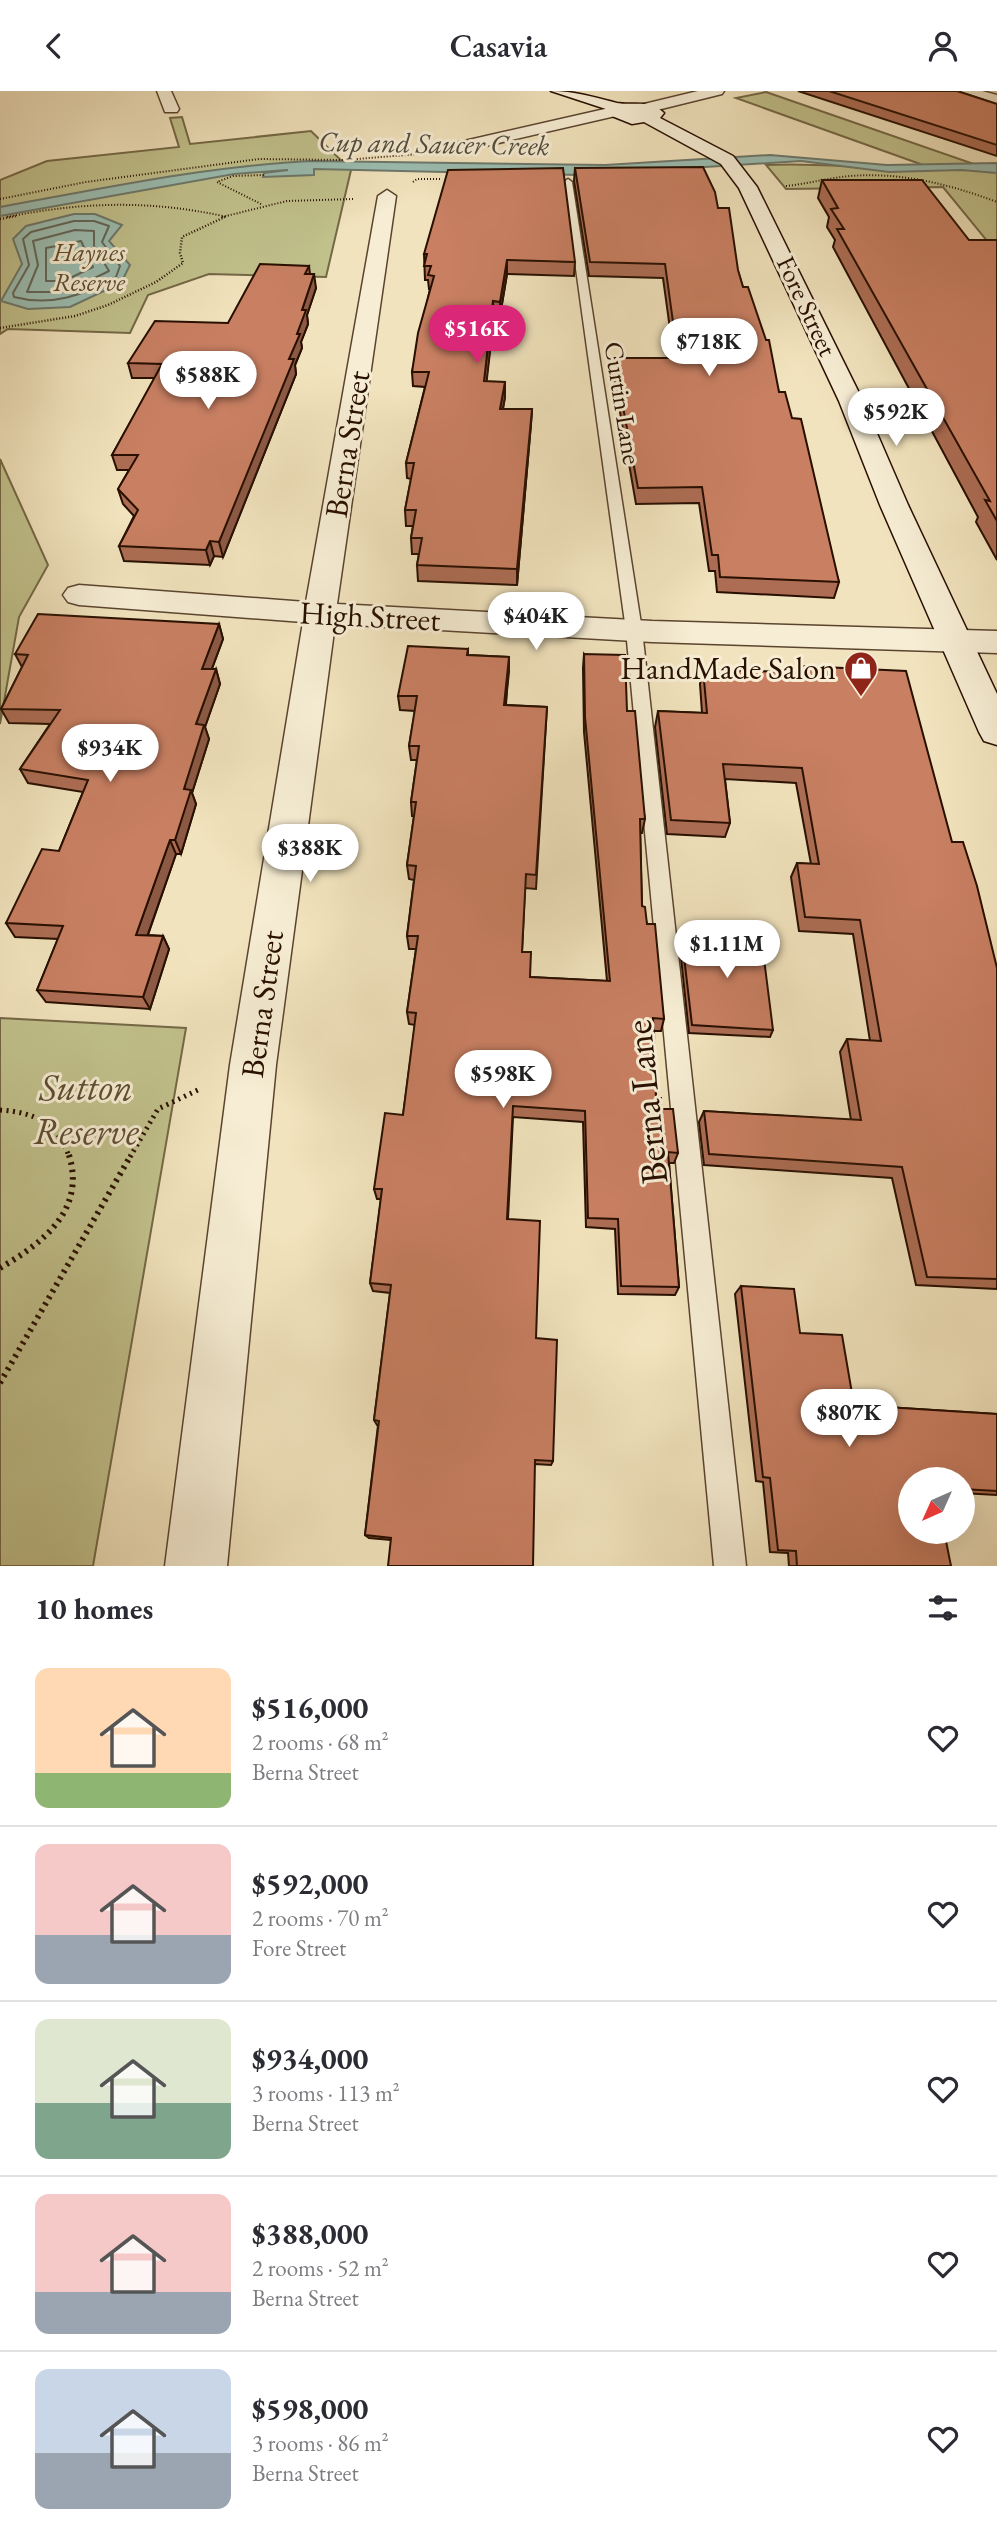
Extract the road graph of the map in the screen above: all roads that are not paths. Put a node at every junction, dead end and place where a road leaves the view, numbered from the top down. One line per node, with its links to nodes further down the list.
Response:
1 (164, 91): 6 (street)
2 (558, 91): 7 (street)
3 (717, 91): 8 (street)
4 (966, 91): 5 (street)
5 (997, 100)
6 (172, 109)
7 (620, 110): 8 (street); 9 (street)
8 (647, 113): 15 (street, Fore Street)
9 (451, 149)
10 (568, 182): 14 (lane, Curtin Lane)
11 (387, 199): 13 (street, Berna Street)
12 (79, 595): 13 (street, High Street)
13 (320, 614): 14 (street, High Street); 18 (street, Berna Street)
14 (634, 630): 15 (street, High Street); 19 (lane, Berna Lane)
15 (957, 642): 16 (street, High Street); 17 (street, Fore Street)
16 (997, 642)
17 (997, 731)
18 (196, 1566)
19 (730, 1566)

